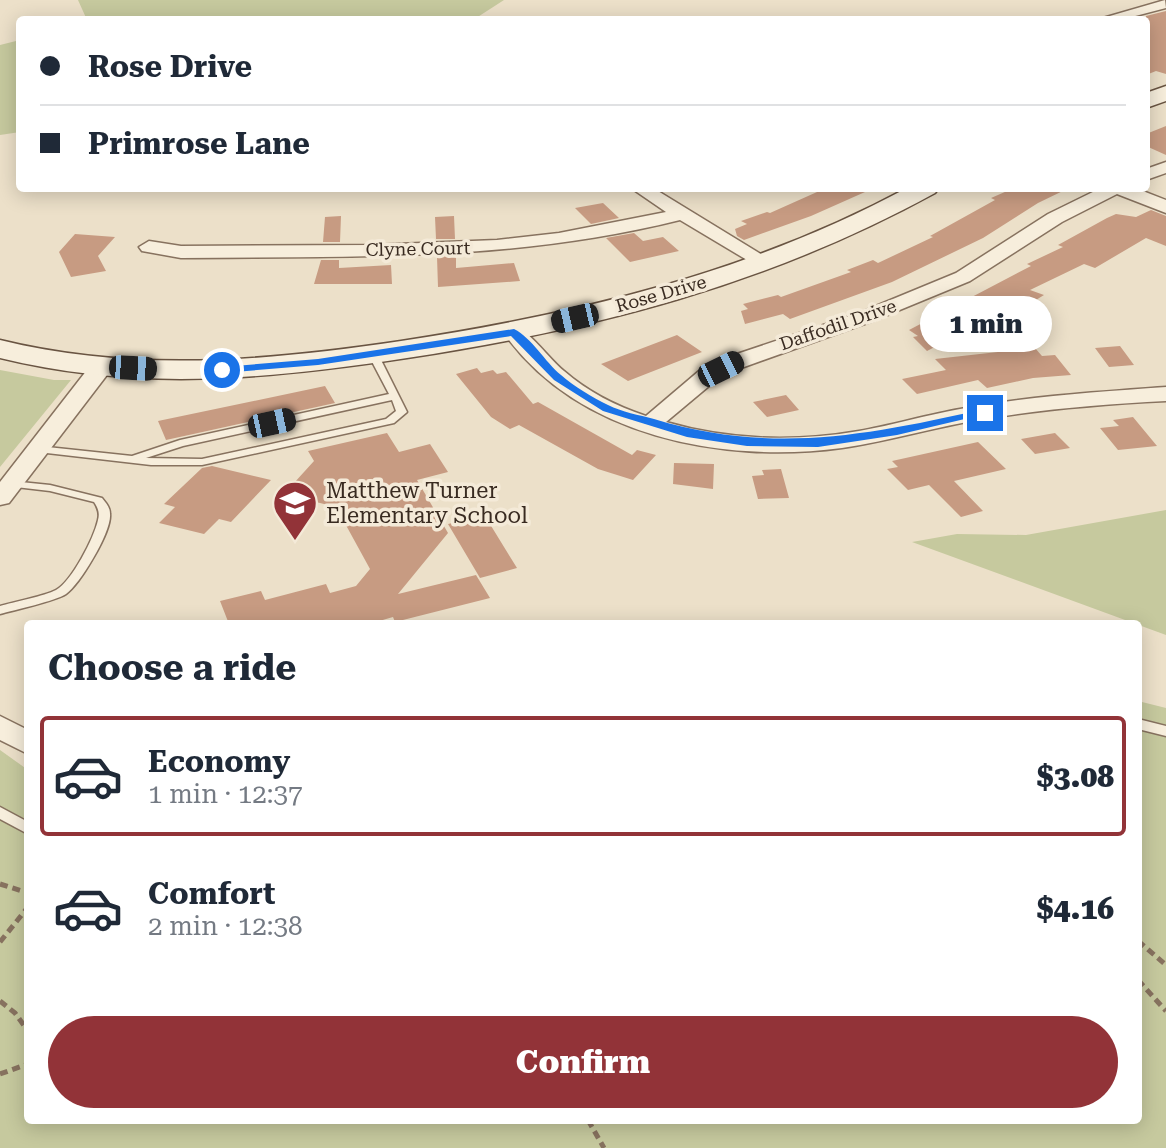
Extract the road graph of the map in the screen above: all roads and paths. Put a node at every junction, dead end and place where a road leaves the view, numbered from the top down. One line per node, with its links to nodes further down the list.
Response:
1 (1166, 4): 2 (street)
2 (1119, 16)
3 (647, 192): 8 (street)
4 (918, 192): 10 (main road, Rose Drive)
5 (1109, 192): 17 (street, Daffodil Drive)
6 (1127, 192): 7 (street)
7 (1166, 207)
8 (683, 213): 9 (street, Clyne Court); 10 (street)
9 (149, 247)
10 (764, 262): 11 (main road, Rose Drive)
11 (514, 332): 13 (main road, Rose Drive); 17 (street)
12 (0, 349): 14 (main road, Rose Drive)
13 (373, 354): 14 (main road, Rose Drive); 16 (lane)
14 (102, 366): 18 (street)
15 (1166, 394): 17 (street)
16 (395, 396): 19 (lane); 19 (lane)
17 (650, 424)
18 (38, 449): 19 (lane); 20 (street)
19 (133, 459)
20 (6, 491): 21 (lane)
21 (0, 610)
22 (1142, 725): 24 (lane)
23 (0, 726): 25 (street)
24 (1166, 731)
25 (24, 741)
26 (0, 812): 27 (lane)
27 (24, 827)
28 (0, 884): 29 (path)
29 (24, 892)
30 (24, 912): 31 (path)
31 (0, 942)
32 (1142, 944): 33 (path)
33 (1166, 965)
34 (1142, 984): 36 (path)
35 (0, 1001): 37 (path)
36 (1166, 1011)
37 (24, 1025)
38 (24, 1065): 39 (path)
39 (0, 1074)
40 (590, 1124): 41 (path)
41 (604, 1148)

